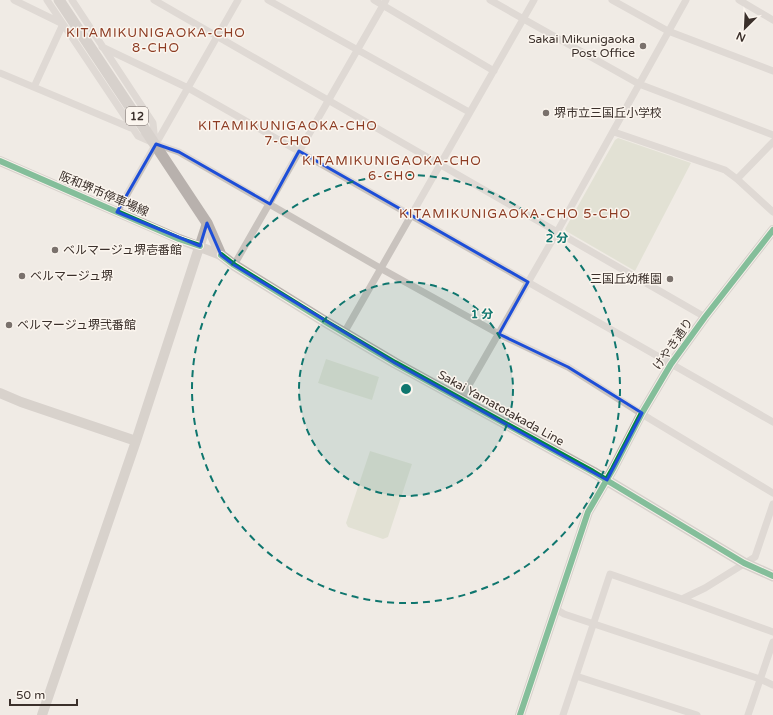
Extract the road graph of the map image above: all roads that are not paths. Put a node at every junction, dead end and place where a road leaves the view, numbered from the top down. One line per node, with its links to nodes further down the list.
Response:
1 (14, 0): 17 (street)
2 (47, 0): 17 (street)
3 (72, 0): 20 (street)
4 (154, 0): 19 (street)
5 (238, 0): 19 (street)
6 (268, 0): 21 (street)
7 (374, 0): 13 (street)
8 (490, 0): 15 (street)
9 (534, 0): 15 (street)
10 (612, 0): 18 (street)
11 (686, 0): 18 (street)
12 (739, 0): 16 (street)
13 (385, 3): 21 (street); 22 (street)
14 (62, 5): 34 (main road, Sakai Yamatotakada Line / 12)
15 (523, 19): 22 (street); 25 (street)
16 (773, 20)
17 (63, 24): 26 (street); 30 (street)
18 (668, 31): 23 (street); 25 (street)
19 (218, 36): 27 (street); 28 (street)
20 (102, 47): 27 (street); 34 (street)
21 (358, 50): 28 (street); 29 (street)
22 (494, 70): 29 (street)
23 (773, 72)
24 (0, 73): 26 (street)
25 (639, 84): 31 (street); 32 (street)
26 (34, 87): 30 (street)
27 (188, 88): 34 (street); 35 (street)
28 (328, 101): 35 (street); 37 (street)
29 (469, 112): 37 (street)
30 (132, 128): 34 (street)
31 (614, 132): 38 (street); 45 (street)
32 (773, 135)
33 (773, 142): 38 (street)
34 (156, 144): 39 (street); 40 (street); 43 (main road, Sakai Yamatotakada Line / 12)
35 (299, 151): 39 (street); 42 (street)
36 (0, 161): 40 (street, 阪和堺市停車場線)
37 (439, 165): 42 (street); 45 (street)
38 (737, 179): 41 (street)
39 (270, 204): 48 (street); 49 (street)
40 (117, 212): 46 (street, 阪和堺市停車場線)
41 (773, 212)
42 (411, 215): 49 (street); 50 (street)
43 (207, 223): 46 (street); 47 (main road, Sakai Yamatotakada Line / 12)
44 (773, 230): 51 (street, けやき通り)
45 (557, 232): 50 (street); 51 (street)
46 (200, 246): 47 (street, 阪和堺市停車場線); 59 (street)
47 (221, 255): 48 (main road, Sakai Yamatotakada Line / 12)
48 (234, 265): 52 (main road, Sakai Yamatotakada Line / 12)
49 (380, 268): 52 (street); 53 (street)
50 (528, 282): 53 (street); 54 (street)
51 (705, 317): 54 (street, けやき通り)
52 (344, 333): 56 (main road, Sakai Yamatotakada Line / 12)
53 (499, 334): 56 (street); 57 (street)
54 (671, 364): 57 (street, けやき通り); 58 (street)
55 (0, 393): 59 (street)
56 (461, 399): 60 (main road, Sakai Yamatotakada Line / 12)
57 (642, 414): 60 (street, けやき通り); 61 (street)
58 (773, 422)
59 (136, 441): 73 (street)
60 (607, 480): 63 (main road, Sakai Yamatotakada Line / 12); 66 (street, けやき通り)
61 (773, 493)
62 (773, 504): 63 (street)
63 (744, 562): 64 (main road, Sakai Yamatotakada Line / 12); 65 (street)
64 (773, 576)
65 (682, 599): 67 (street); 68 (street)
66 (556, 609): 67 (street); 74 (street, けやき通り)
67 (593, 623): 70 (street); 71 (street)
68 (773, 632)
69 (773, 642): 71 (street)
70 (576, 676): 75 (street); 76 (street)
71 (760, 679): 72 (street); 77 (street)
72 (773, 685)
73 (42, 715)
74 (520, 715)
75 (563, 715)
76 (697, 715)
77 (748, 715)

